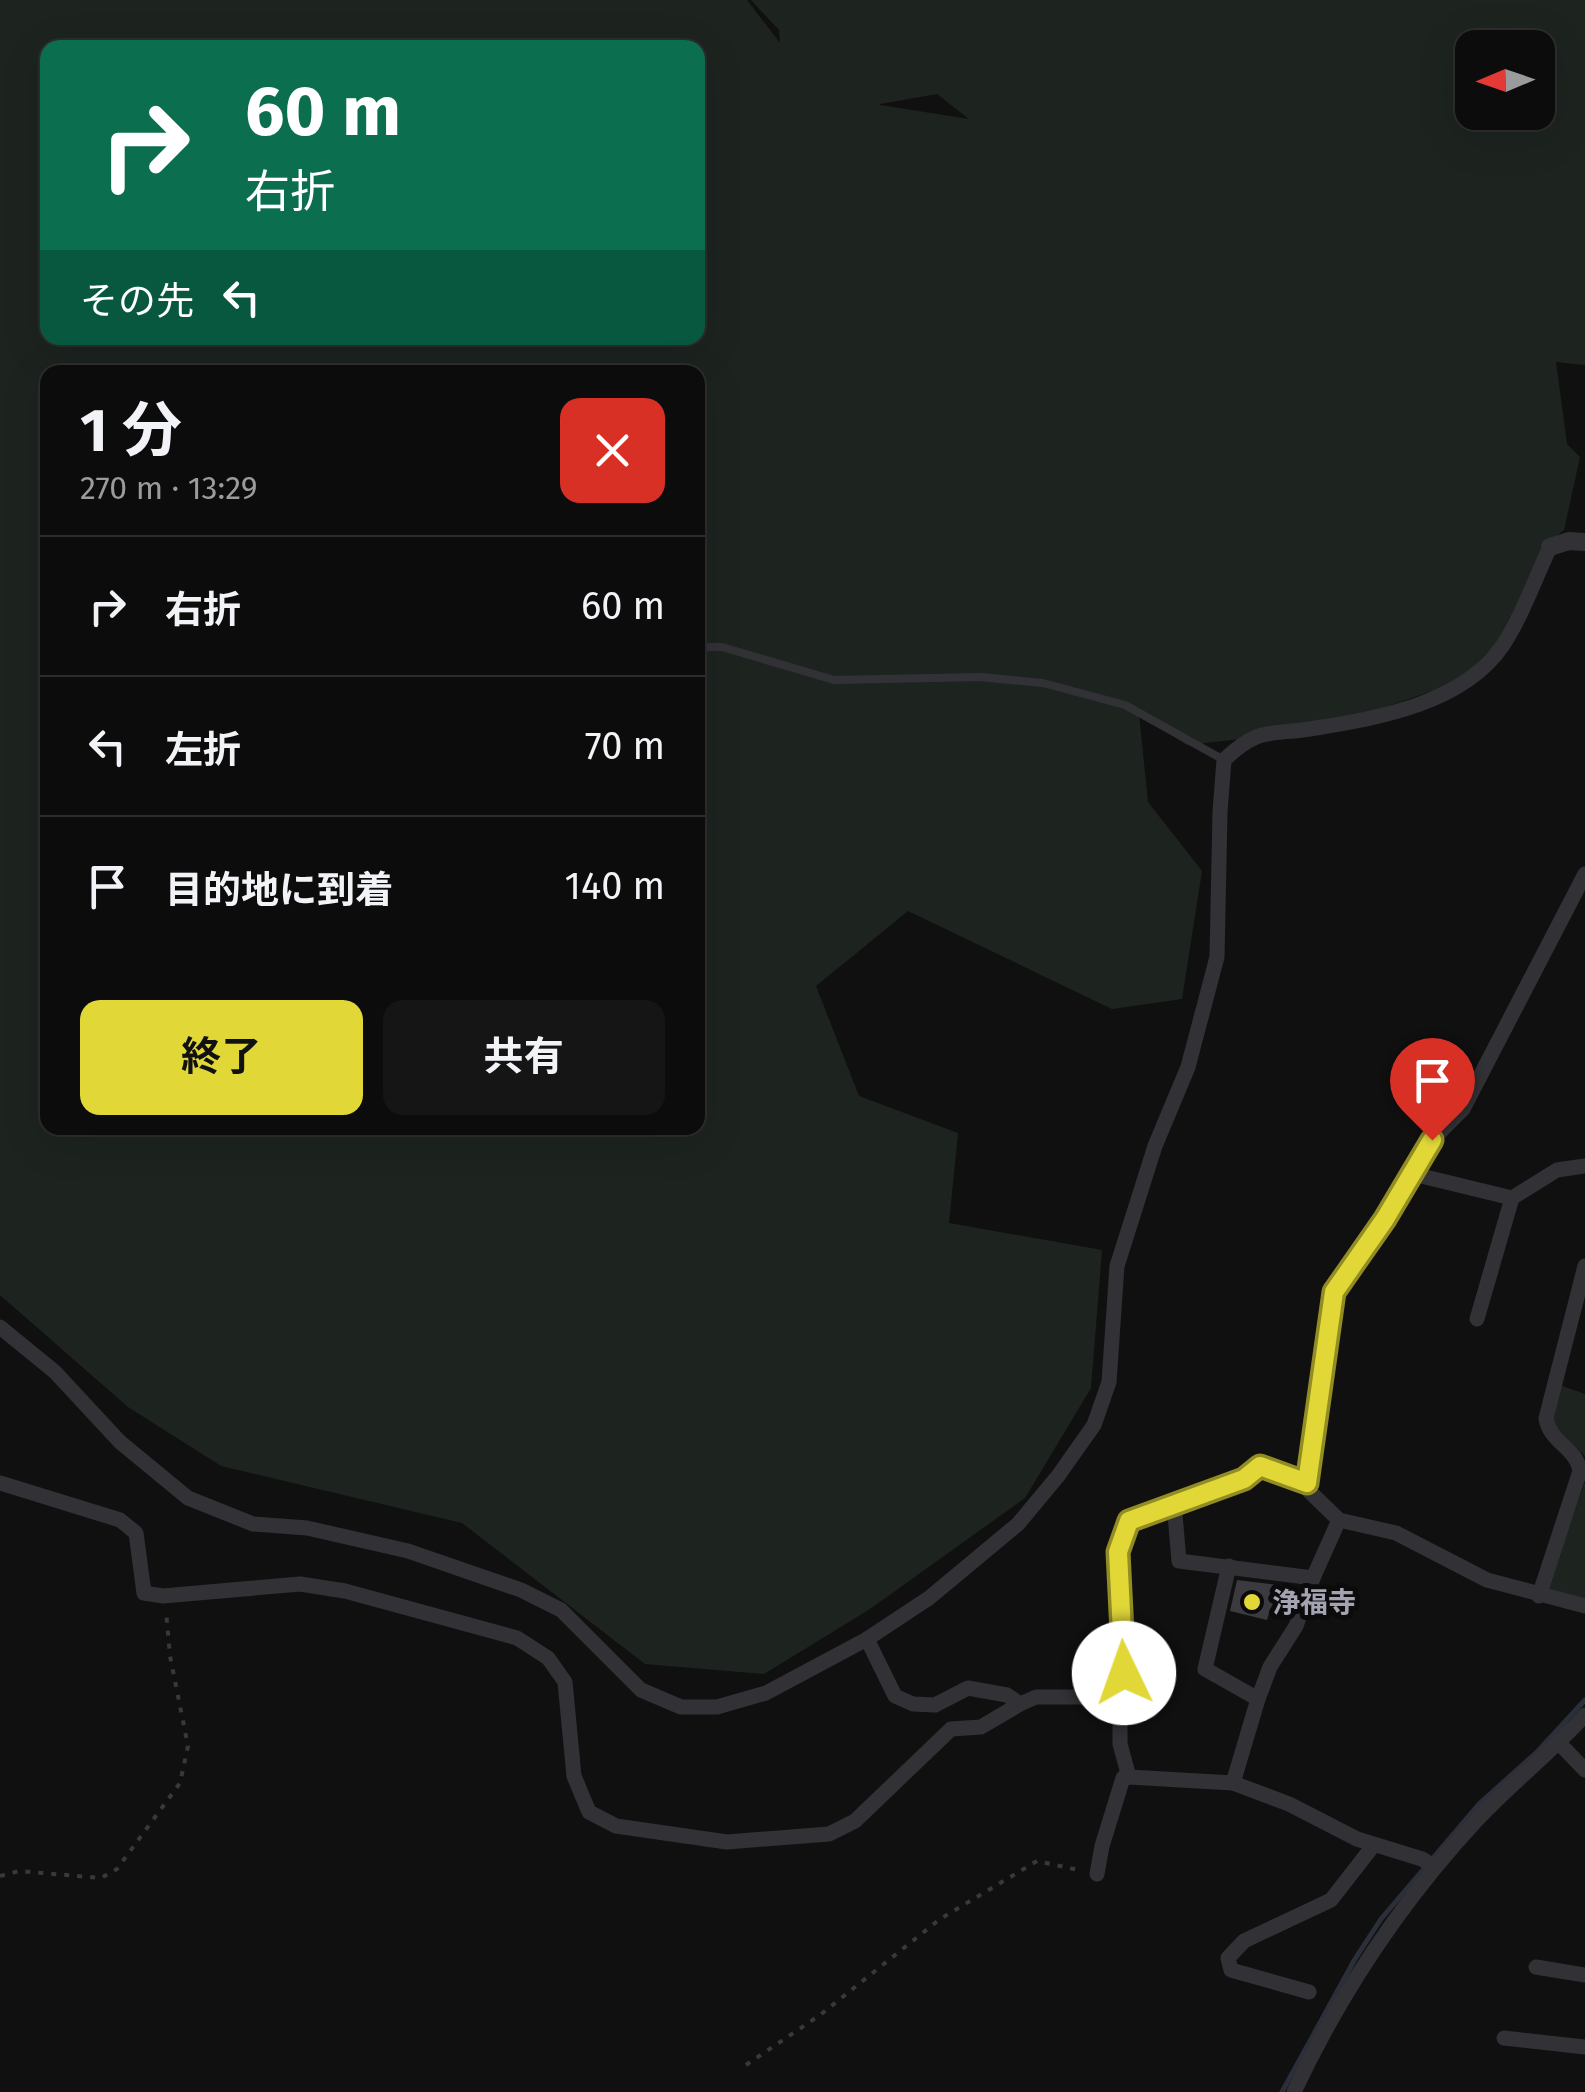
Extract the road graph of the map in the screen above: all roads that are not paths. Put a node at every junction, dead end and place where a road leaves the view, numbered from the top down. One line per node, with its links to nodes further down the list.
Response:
1 (1585, 542): 2 (street)
2 (1550, 548): 4 (street)
3 (705, 646): 4 (lane)
4 (1224, 760): 20 (street)
5 (1585, 874): 7 (street)
6 (1585, 1166): 8 (street)
7 (1413, 1174): 8 (street); 13 (street)
8 (1512, 1198): 10 (street)
9 (1585, 1266): 18 (street)
10 (1477, 1319)
11 (0, 1327): 20 (street)
12 (0, 1483): 23 (street)
13 (1307, 1483): 14 (street); 15 (street)
14 (1174, 1503): 16 (street); 21 (street)
15 (1339, 1520): 17 (street); 18 (street)
16 (1229, 1566): 17 (street); 22 (street)
17 (1313, 1578): 22 (street)
18 (1539, 1596): 19 (street)
19 (1585, 1606)
20 (867, 1639): 23 (street)
21 (1120, 1697): 23 (street); 27 (street)
22 (1258, 1698): 28 (street)
23 (1020, 1704)
24 (1585, 1715): 25 (street)
25 (1559, 1743): 26 (street); 30 (street)
26 (1585, 1770)
27 (1128, 1778): 28 (street); 31 (street)
28 (1233, 1783): 29 (street)
29 (1373, 1846): 30 (street); 34 (street)
30 (1428, 1863): 37 (street)
31 (1097, 1874)
32 (1536, 1967): 33 (street)
33 (1585, 1975)
34 (1309, 1992)
35 (1504, 2038): 36 (street)
36 (1585, 2048)
37 (1294, 2092)

